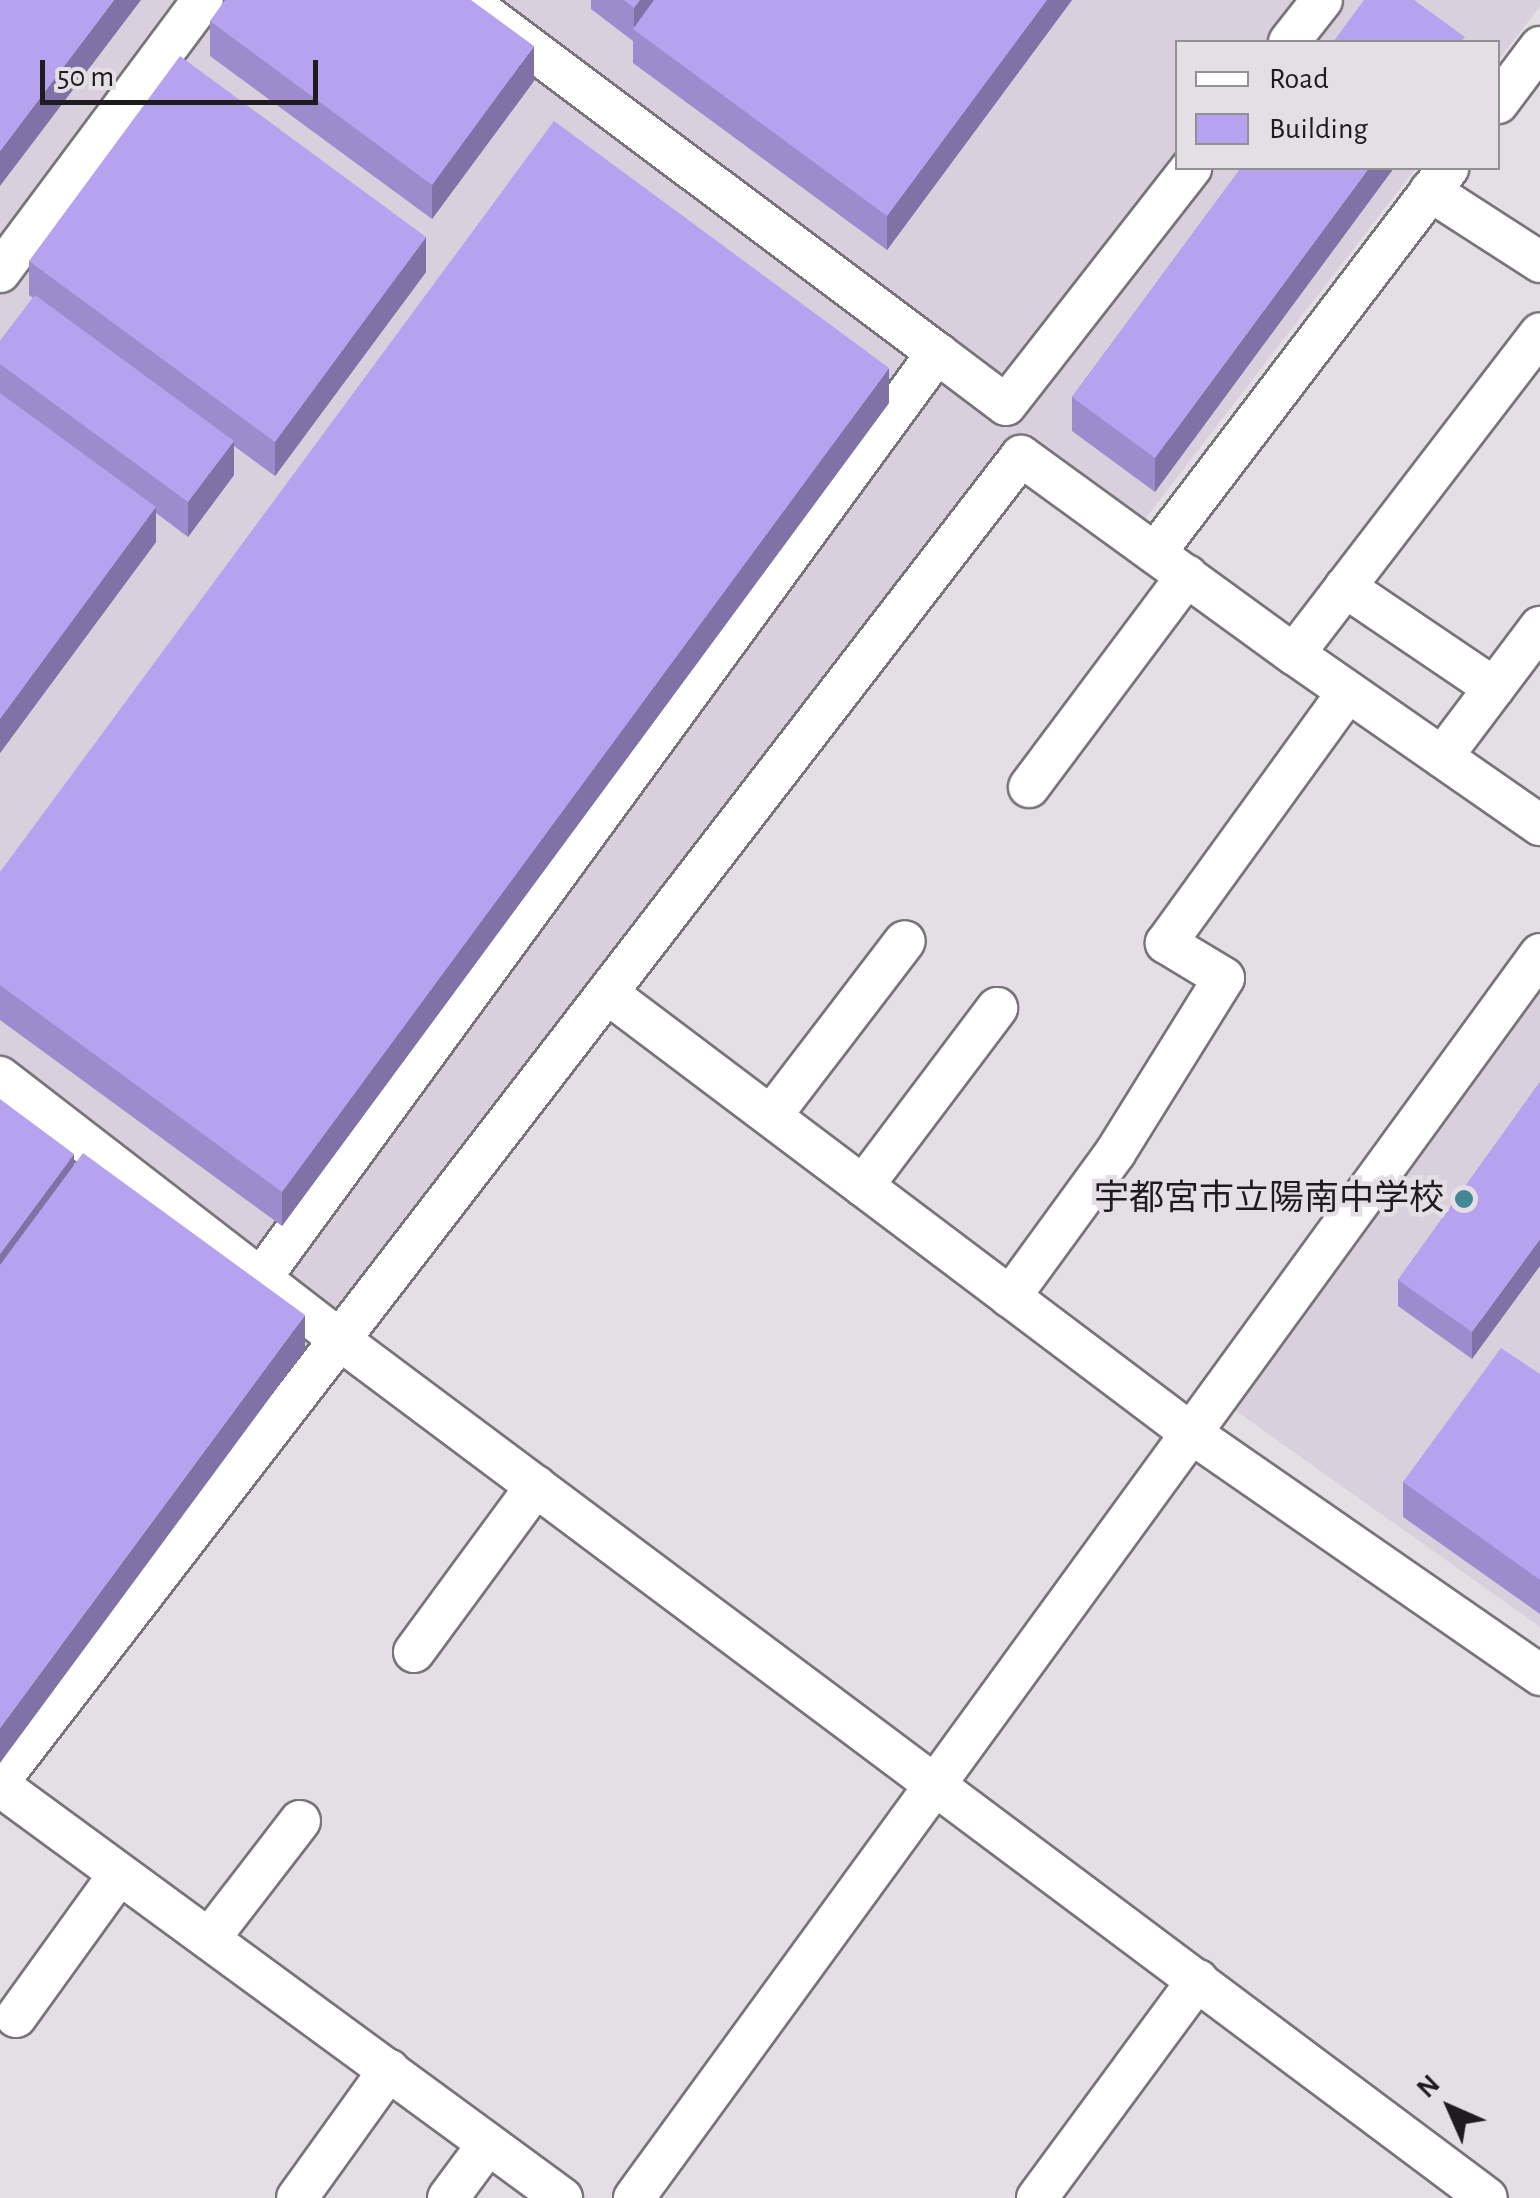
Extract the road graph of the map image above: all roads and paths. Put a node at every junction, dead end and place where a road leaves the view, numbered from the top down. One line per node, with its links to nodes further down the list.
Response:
1 (203, 0): 11 (street)
2 (466, 0): 4 (street)
3 (1322, 0): 5 (street)
4 (514, 14): 13 (street)
5 (1290, 40)
6 (1540, 48): 7 (street)
7 (1500, 100)
8 (1189, 170): 13 (street)
9 (1440, 179): 10 (street); 14 (street)
10 (1540, 262)
11 (0, 272)
12 (1540, 333): 16 (street)
13 (937, 353): 31 (street)
14 (1154, 553): 15 (street); 26 (street)
15 (1187, 576): 18 (street); 22 (street)
16 (1345, 587): 18 (street); 19 (street)
17 (1540, 627): 19 (street)
18 (1294, 654): 20 (street)
19 (1494, 688): 21 (street)
20 (1348, 692): 21 (street); 32 (street)
21 (1442, 756): 23 (street)
22 (1029, 787)
23 (1540, 825)
24 (905, 941): 29 (street)
25 (1540, 954): 34 (street)
26 (607, 993): 29 (street); 33 (street)
27 (997, 1008): 30 (street)
28 (0, 1077): 31 (street)
29 (770, 1116): 30 (street)
30 (863, 1186): 32 (street)
31 (261, 1278): 33 (street)
32 (1010, 1297): 34 (street)
33 (340, 1340): 35 (street); 38 (street)
34 (1191, 1433): 37 (street); 39 (street)
35 (536, 1486): 36 (street); 39 (street)
36 (414, 1652)
37 (1540, 1675)
38 (0, 1783): 41 (street)
39 (934, 1785): 43 (street); 50 (street)
40 (300, 1820): 42 (street)
41 (120, 1874): 42 (street); 44 (street)
42 (209, 1939): 45 (street)
43 (1198, 1980): 51 (street); 52 (street)
44 (16, 2017)
45 (389, 2070): 46 (street); 47 (street)
46 (488, 2144): 48 (street); 49 (street)
47 (297, 2198)
48 (448, 2198)
49 (562, 2198)
50 (634, 2198)
51 (1037, 2198)
52 (1487, 2198)

